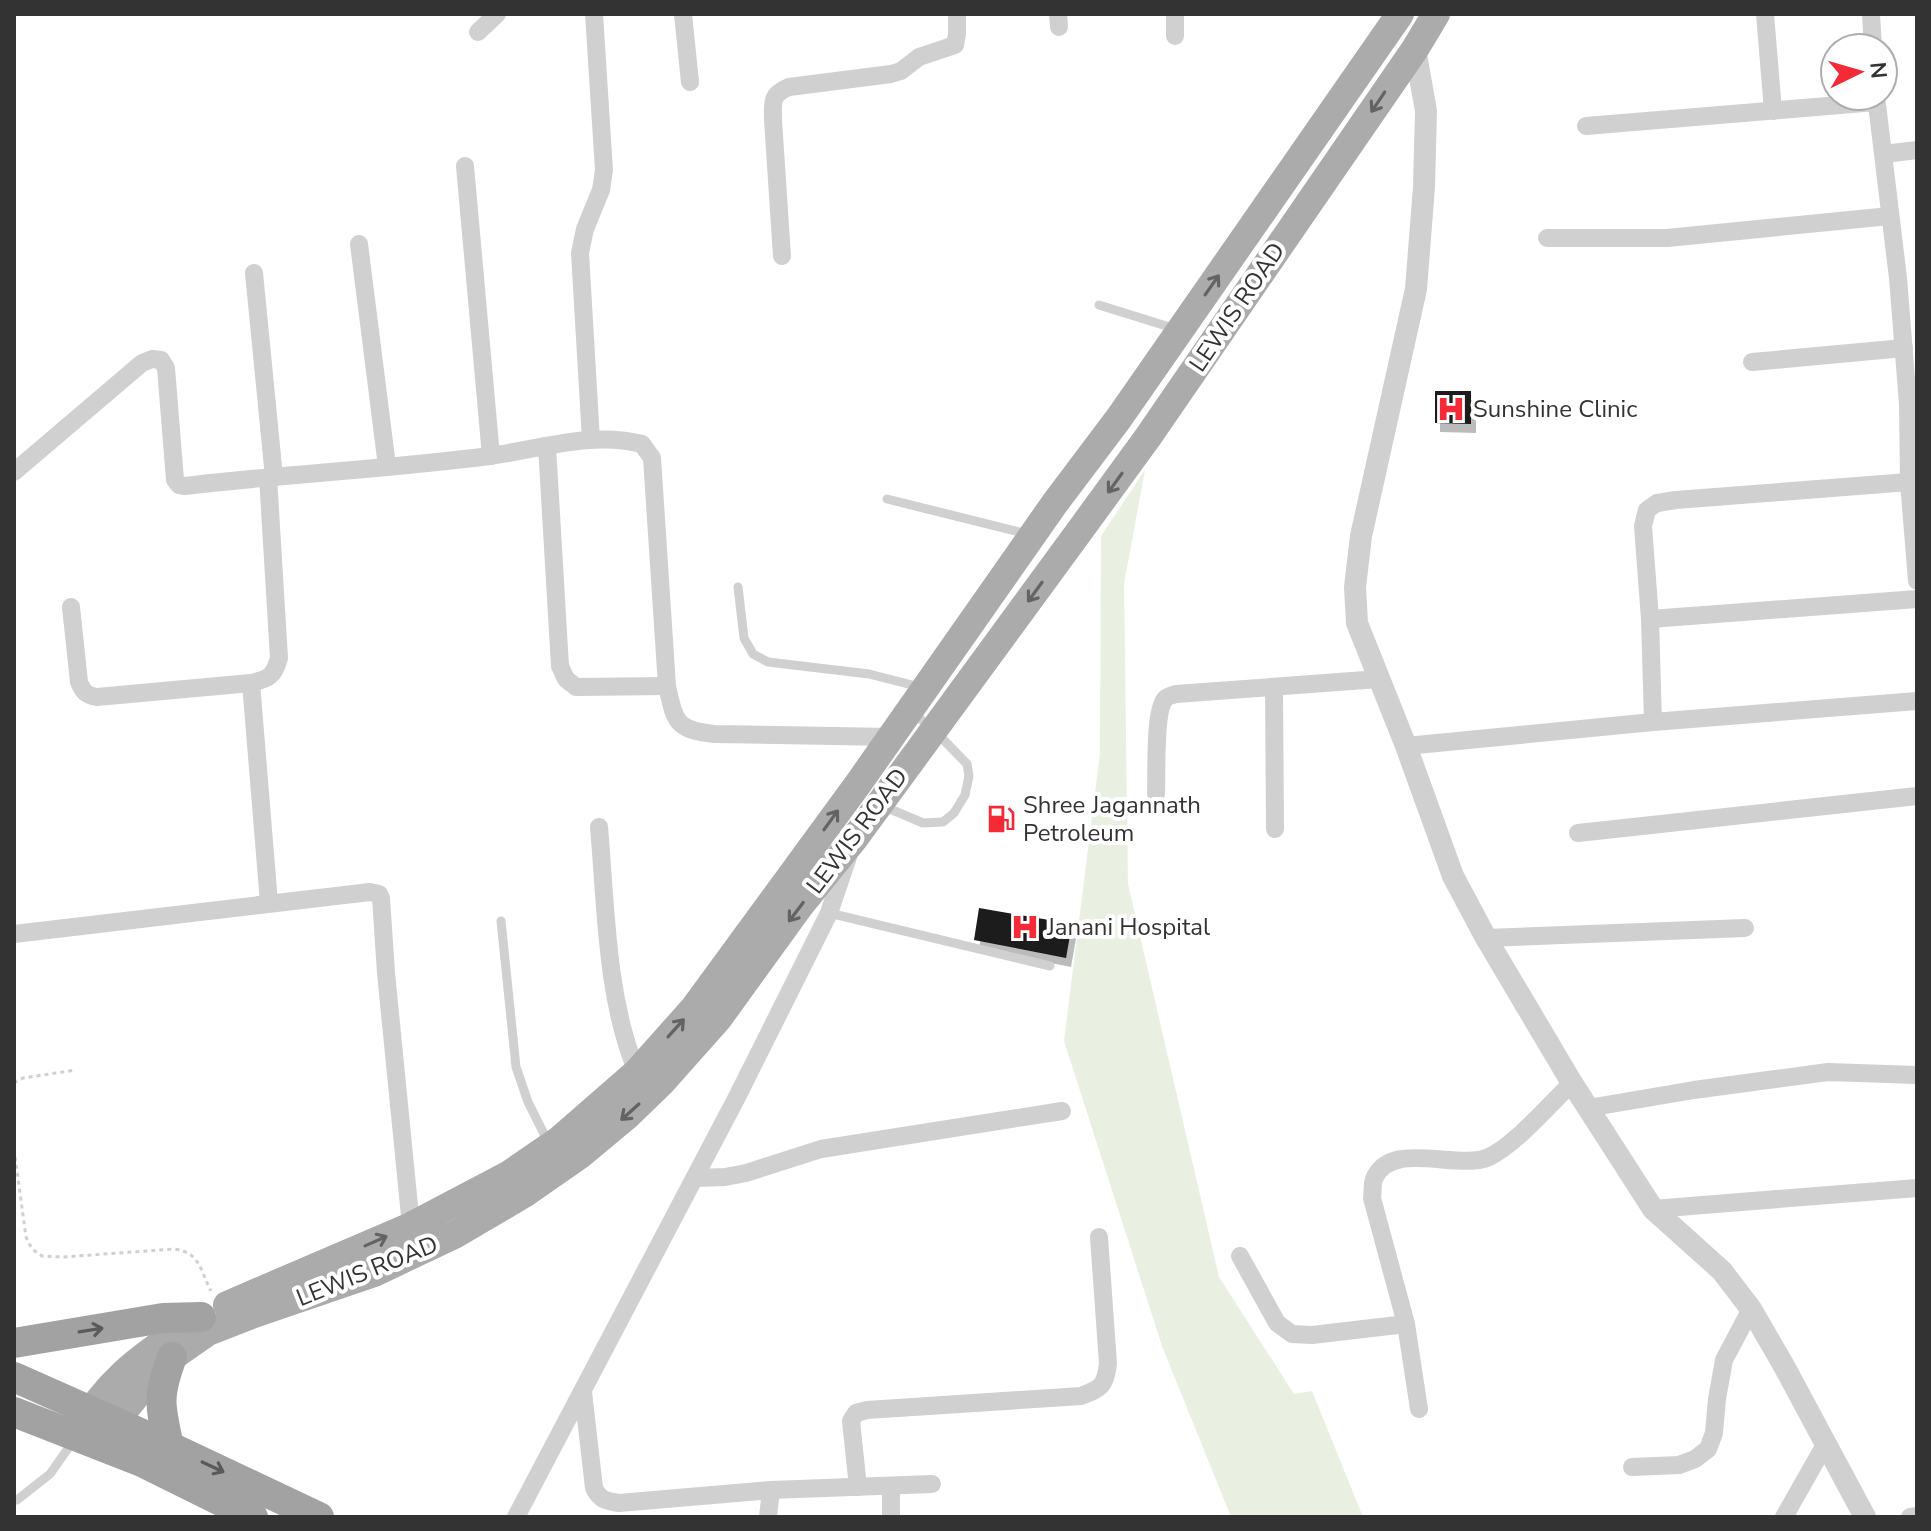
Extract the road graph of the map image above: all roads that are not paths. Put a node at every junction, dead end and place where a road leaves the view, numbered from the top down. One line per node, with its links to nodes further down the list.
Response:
1 (497, 14): 9 (street)
2 (594, 14): 33 (street)
3 (683, 14): 12 (street)
4 (957, 14): 25 (street)
5 (1175, 14): 10 (street)
6 (1400, 14): 17 (main road, LEWIS ROAD)
7 (1436, 14): 11 (main road, LEWIS ROAD)
8 (1765, 14): 14 (street)
9 (478, 32)
10 (1175, 36)
11 (1415, 49): 20 (main road, LEWIS ROAD, one-way to 20); 48 (street)
12 (690, 82)
13 (1819, 106): 14 (street)
14 (1773, 111): 16 (street)
15 (1878, 112): 19 (street)
16 (1586, 126)
17 (1312, 141): 20 (main road); 29 (main road, LEWIS ROAD, one-way to 17)
18 (1917, 150): 19 (street)
19 (1884, 154): 22 (street)
20 (1340, 157): 55 (main road, LEWIS ROAD, one-way to 55)
21 (465, 166): 35 (street)
22 (1890, 216): 23 (street); 27 (street)
23 (1547, 238)
24 (359, 244): 36 (street)
25 (782, 256)
26 (254, 273): 38 (street)
27 (1908, 277): 30 (street)
28 (1099, 305): 29 (lane)
29 (1180, 330): 42 (main road, LEWIS ROAD)
30 (1904, 348): 31 (street); 32 (street)
31 (1752, 362)
32 (1912, 403): 39 (street)
33 (591, 440): 34 (street); 50 (street)
34 (547, 446): 35 (street); 50 (street)
35 (491, 456): 36 (street)
36 (387, 466): 38 (street)
37 (14, 472): 38 (street)
38 (271, 477): 49 (street)
39 (1909, 482): 41 (street); 47 (street)
40 (887, 499): 42 (lane)
41 (1915, 522): 43 (street)
42 (1033, 535): 52 (main road, LEWIS ROAD)
43 (1917, 581)
44 (738, 587): 52 (lane)
45 (1917, 599): 47 (street)
46 (71, 607): 49 (street)
47 (1650, 619): 54 (street)
48 (1379, 679): 51 (street); 57 (street)
49 (251, 683): 65 (street)
50 (667, 686): 56 (street)
51 (1274, 687): 58 (street); 62 (street)
52 (918, 699): 55 (lane); 56 (main road, LEWIS ROAD)
53 (1917, 701): 54 (street)
54 (1653, 722): 57 (street)
55 (934, 730): 59 (main road, LEWIS ROAD); 59 (lane)
56 (892, 737): 59 (main road, LEWIS ROAD)
57 (1406, 746): 70 (street)
58 (1156, 794)
59 (870, 795): 64 (main road, LEWIS ROAD); 72 (main road, LEWIS ROAD, one-way to 59)
60 (1917, 796): 63 (street)
61 (599, 827): 72 (street)
62 (1275, 829)
63 (1578, 833)
64 (854, 839): 66 (street); 88 (main road, LEWIS ROAD, one-way to 88)
65 (269, 903): 69 (street); 81 (street)
66 (829, 913): 71 (lane); 78 (street)
67 (501, 921): 77 (lane)
68 (1745, 928): 70 (street)
69 (14, 934)
70 (1486, 938): 74 (street)
71 (1050, 966)
72 (637, 1072): 77 (main road, LEWIS ROAD)
73 (1917, 1075): 75 (street)
74 (1572, 1083): 75 (street); 86 (street)
75 (1588, 1108): 80 (street)
76 (1062, 1111): 78 (street)
77 (550, 1147): 81 (main road, LEWIS ROAD)
78 (696, 1178): 90 (street)
79 (1917, 1188): 80 (street)
80 (1653, 1209): 84 (street)
81 (411, 1226): 85 (main road, LEWIS ROAD, one-way to 81)
82 (1099, 1237): 99 (street)
83 (1240, 1256): 86 (street)
84 (1751, 1309): 94 (street); 96 (street)
85 (210, 1312): 87 (highway, one-way to 85); 93 (main road, LEWIS ROAD)
86 (1406, 1324): 91 (street)
87 (14, 1343)
88 (172, 1357): 93 (main road, LEWIS ROAD); 95 (highway)
89 (14, 1377): 93 (highway)
90 (583, 1392): 100 (street); 105 (street)
91 (1419, 1409)
92 (14, 1412): 93 (highway)
93 (96, 1430): 95 (highway); 101 (lane); 103 (highway)
94 (1826, 1443): 108 (street); 109 (street)
95 (169, 1446): 104 (highway, one-way to 104)
96 (1632, 1467)
97 (932, 1484): 98 (street)
98 (891, 1486): 99 (street); 107 (street)
99 (858, 1487): 100 (street)
100 (771, 1490): 106 (street)
101 (17, 1500)
102 (1917, 1516): 110 (street)
103 (253, 1517)
104 (319, 1517)
105 (516, 1517)
106 (768, 1517)
107 (891, 1517)
108 (1784, 1517)
109 (1865, 1517)
110 (1910, 1517)

